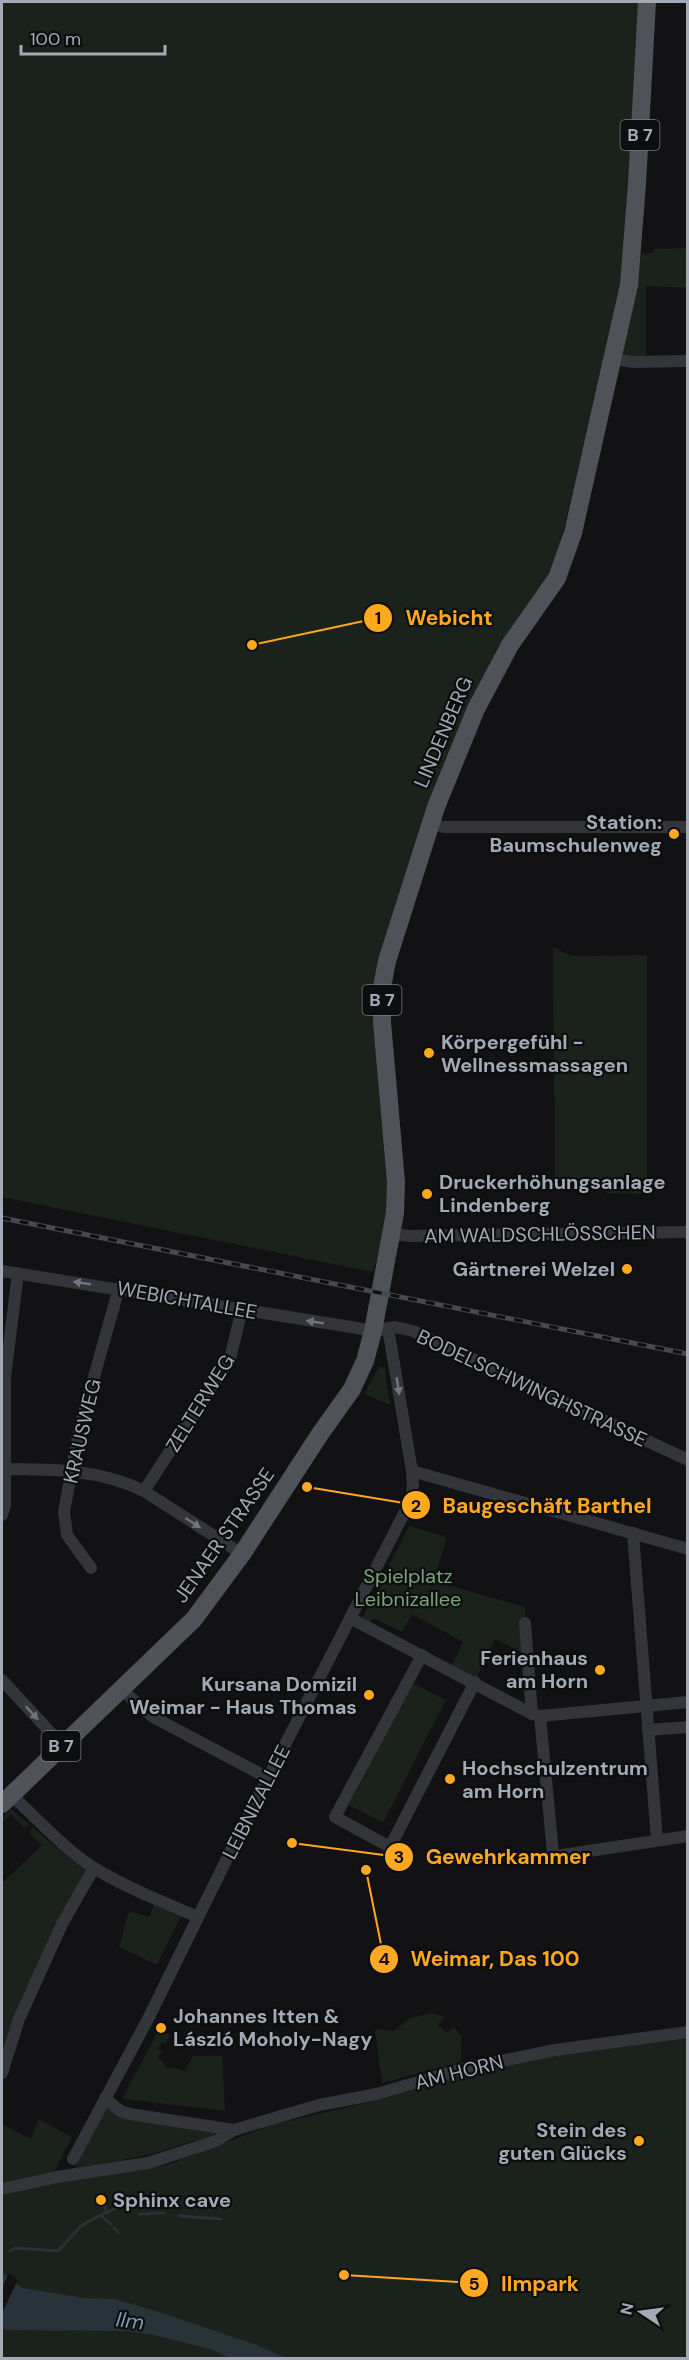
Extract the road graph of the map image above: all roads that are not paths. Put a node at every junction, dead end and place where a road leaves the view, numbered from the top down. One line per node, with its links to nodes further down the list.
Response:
1 (647, 2): 2 (main road, LINDENBERG / B 7)
2 (614, 358): 3 (street); 4 (main road, LINDENBERG / B 7)
3 (687, 361)
4 (430, 824): 5 (street); 7 (main road, LINDENBERG / B 7)
5 (687, 827)
6 (687, 1232): 7 (street, AM WALDSCHLÖSSCHEN)
7 (392, 1234): 12 (main road, JENAER STRASSE / B 7)
8 (2, 1271): 9 (street, WEBICHTALLEE)
9 (18, 1273): 10 (street, WEBICHTALLEE, one-way to 9); 13 (street)
10 (119, 1288): 11 (street, WEBICHTALLEE); 16 (street, KRAUSWEG)
11 (242, 1309): 12 (street, WEBICHTALLEE, one-way to 11); 18 (street, ZELTERWEG)
12 (381, 1329): 14 (street, BODELSCHWINGHSTRASSE); 17 (street, LEIBNIZALLEE, one-way to 17); 22 (main road, JENAER STRASSE / B 7)
13 (3, 1426): 15 (street)
14 (687, 1460)
15 (3, 1469): 16 (street); 19 (street)
16 (72, 1470): 18 (street); 23 (street, KRAUSWEG)
17 (412, 1471): 20 (street); 24 (street, LEIBNIZALLEE)
18 (144, 1491): 22 (street, one-way to 22)
19 (2, 1515)
20 (633, 1533): 21 (street); 31 (street)
21 (687, 1549)
22 (242, 1554): 29 (main road, JENAER STRASSE / B 7)
23 (91, 1568)
24 (350, 1617): 26 (street); 36 (street, LEIBNIZALLEE)
25 (525, 1623): 32 (street)
26 (422, 1655): 28 (street); 28 (street)
27 (2, 1680): 35 (street, one-way to 35)
28 (475, 1682): 32 (street)
29 (121, 1689): 35 (main road, JENAER STRASSE / B 7); 36 (street)
30 (687, 1702): 31 (street)
31 (646, 1706): 32 (street); 34 (street)
32 (536, 1715): 39 (street)
33 (687, 1727): 34 (street)
34 (648, 1730): 39 (street)
35 (62, 1745): 37 (main road, JENAER STRASSE / B 7)
36 (268, 1778): 41 (street, LEIBNIZALLEE)
37 (6, 1799): 40 (street)
38 (687, 1836): 39 (street)
39 (657, 1840)
40 (94, 1868): 41 (street); 43 (street)
41 (198, 1917): 44 (street, LEIBNIZALLEE)
42 (687, 2032): 45 (street, AM HORN)
43 (2, 2073)
44 (105, 2098): 45 (street); 46 (street, LEIBNIZALLEE)
45 (234, 2130): 47 (street)
46 (73, 2159)
47 (2, 2189)

